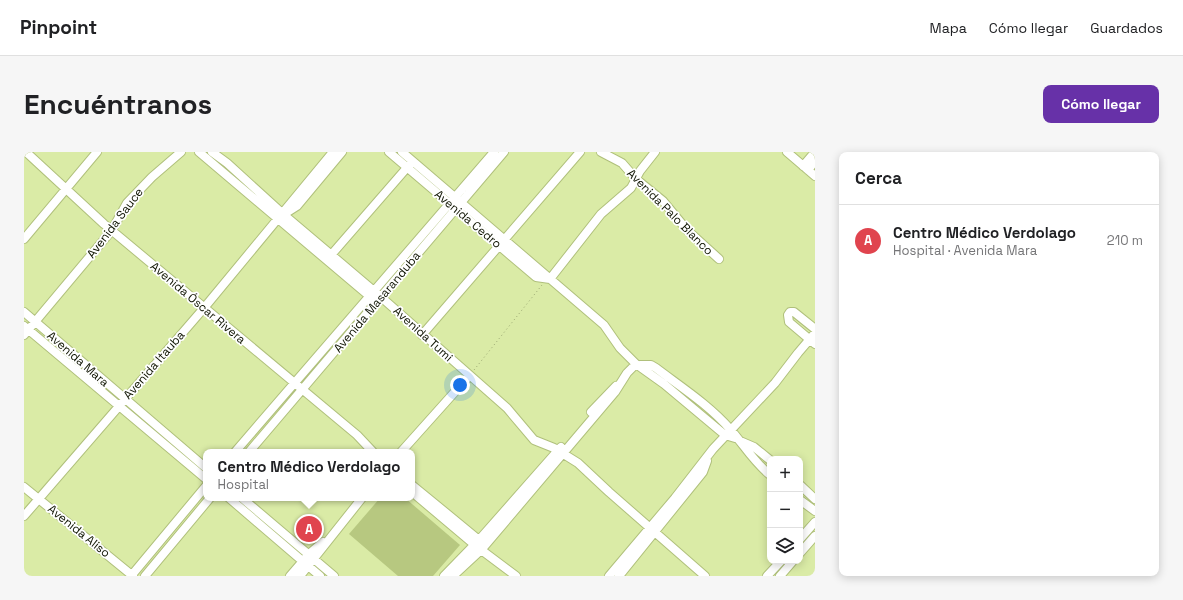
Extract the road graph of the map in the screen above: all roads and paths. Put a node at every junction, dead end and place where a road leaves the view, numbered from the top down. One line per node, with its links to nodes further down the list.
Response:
1 (26, 152): 20 (street, Avenida Óscar Rivera)
2 (98, 152): 20 (street)
3 (181, 152): 23 (street, Avenida Sauce)
4 (199, 152): 22 (street, Avenida Tumi)
5 (212, 152): 22 (street, Avenida Tumi)
6 (333, 152): 22 (street, Avenida Itauba)
7 (342, 152): 22 (street, Avenida Itauba)
8 (389, 152): 16 (street, Avenida Cedro)
9 (402, 152): 16 (street, Avenida Cedro)
10 (580, 152): 25 (street)
11 (601, 152): 19 (street, Avenida Palo Blanco)
12 (655, 152): 19 (street)
13 (787, 152): 17 (street)
14 (497, 153): 21 (street, Avenida Masaranduba)
15 (812, 156): 17 (street)
16 (410, 164): 21 (street, Avenida Cedro); 26 (street)
17 (805, 168): 18 (street)
18 (815, 176)
19 (636, 179): 27 (street, Avenida Palo Blanco); 28 (street)
20 (66, 190): 23 (street, Avenida Óscar Rivera); 24 (street)
21 (456, 204): 25 (street, Avenida Cedro); 29 (street, Avenida Masaranduba)
22 (281, 217): 26 (street, Avenida Tumi); 29 (street, Avenida Tumi); 30 (street, Avenida Itauba)
23 (112, 230): 30 (street, Avenida Óscar Rivera); 32 (street, Avenida Sauce)
24 (24, 239)
25 (502, 242): 28 (street, Avenida Cedro); 35 (street)
26 (331, 255): 29 (street, Avenida Tumi)
27 (719, 259)
28 (550, 279): 37 (street, Avenida Cedro); 38 (path)
29 (375, 297): 35 (street, Avenida Tumi); 39 (street); 40 (street, Avenida Masaranduba)
30 (204, 308): 39 (street, Avenida Óscar Rivera); 41 (street, Avenida Itauba)
31 (24, 312): 32 (street, Avenida Mara)
32 (36, 322): 34 (street, Avenida Sauce); 41 (street, Avenida Mara)
33 (815, 329): 36 (street)
34 (26, 330): 41 (street, Avenida Mara)
35 (422, 335): 38 (street, Avenida Tumi)
36 (813, 339): 42 (street)
37 (638, 364): 42 (street); 48 (street)
38 (469, 376): 47 (street); 48 (street, Avenida Tumi)
39 (294, 384): 40 (street, Avenida Óscar Rivera); 44 (street)
40 (301, 390): 45 (street, Avenida Masaranduba); 46 (street, Avenida Óscar Rivera)
41 (122, 402): 50 (street, Avenida Mara); 52 (street, Avenida Mara); 58 (street, Avenida Itauba)
42 (728, 433): 43 (street); 68 (street)
43 (737, 439): 49 (street); 51 (street)
44 (239, 449)
45 (252, 449)
46 (370, 449)
47 (404, 449)
48 (560, 452): 68 (street, Avenida Tumi); 71 (street); 72 (street)
49 (767, 457)
50 (203, 466)
51 (767, 473)
52 (203, 476)
53 (24, 488): 58 (street, Avenida Aliso)
54 (415, 488): 71 (street)
55 (803, 488): 59 (street)
56 (203, 490): 78 (street)
57 (415, 494): 71 (street)
58 (39, 498): 66 (street, Avenida Itauba); 78 (street, Avenida Aliso)
59 (815, 499)
60 (207, 501): 79 (street)
61 (232, 501): 75 (street)
62 (246, 501): 74 (street)
63 (360, 501): 74 (street)
64 (803, 502): 65 (street)
65 (815, 512)
66 (24, 516)
67 (815, 522): 69 (street)
68 (653, 529): 87 (street); 88 (street); 89 (street, Avenida Tumi)
69 (803, 536)
70 (815, 536): 73 (street)
71 (477, 542): 72 (street); 84 (street)
72 (482, 549): 85 (street); 86 (street)
73 (803, 550)
74 (312, 557): 75 (street); 83 (street)
75 (306, 564): 80 (street); 81 (street); 82 (street)
76 (778, 564): 90 (street)
77 (790, 564): 91 (street)
78 (132, 576)
79 (144, 576)
80 (290, 576)
81 (300, 576)
82 (320, 576)
83 (334, 576)
84 (444, 576)
85 (453, 576)
86 (516, 576)
87 (609, 576)
88 (619, 576)
89 (705, 576)
90 (767, 576)
91 (780, 576)

